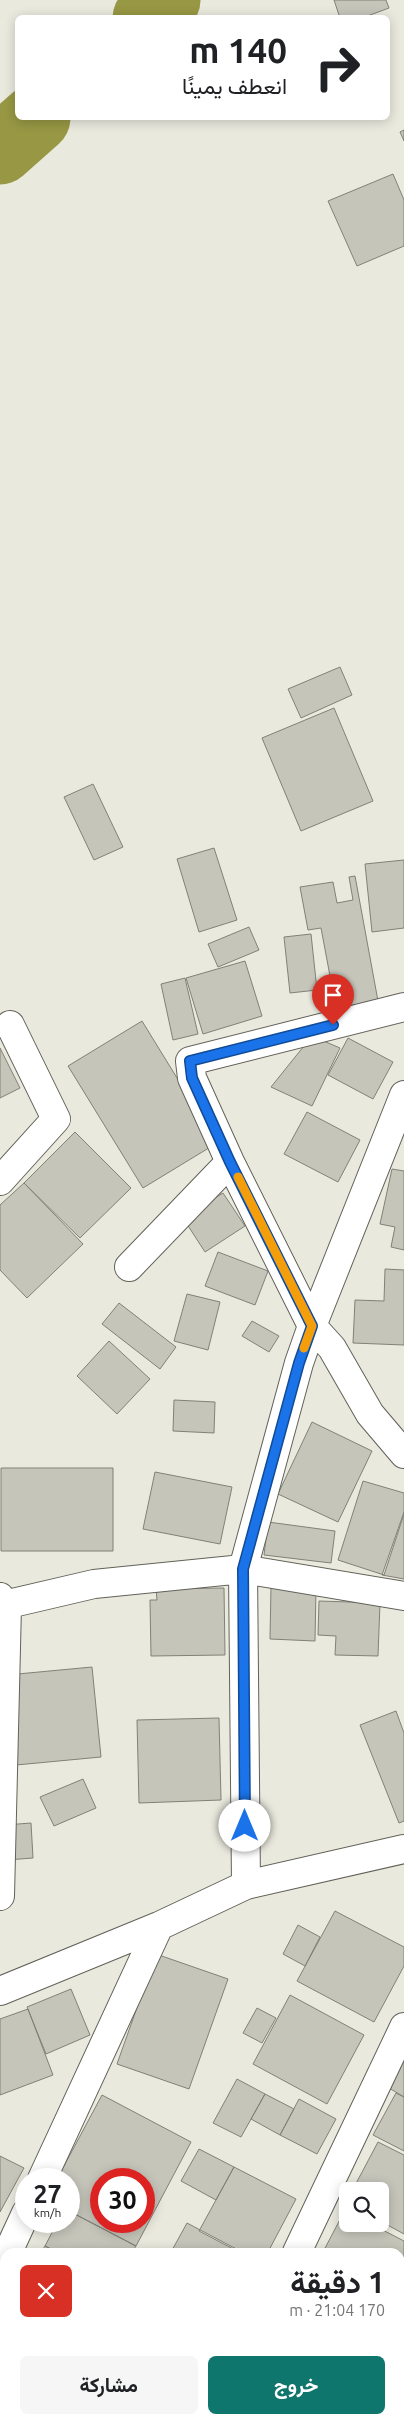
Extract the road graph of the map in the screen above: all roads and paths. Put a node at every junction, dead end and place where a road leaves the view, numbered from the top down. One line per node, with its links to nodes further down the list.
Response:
1 (404, 1007): 4 (street)
2 (10, 1025): 5 (street)
3 (404, 1095): 7 (street)
4 (230, 1162): 6 (street); 7 (street)
5 (0, 1181)
6 (129, 1268)
7 (312, 1326): 8 (street); 9 (street)
8 (404, 1454)
9 (243, 1569): 10 (street); 11 (street); 13 (street)
10 (404, 1596)
11 (2, 1603): 14 (street)
12 (404, 1849): 13 (street)
13 (246, 1885): 15 (street)
14 (0, 1896)
15 (159, 1926): 16 (street); 18 (street)
16 (0, 1991)
17 (404, 2027): 21 (street)
18 (47, 2168)
19 (17, 2233): 20 (street)
20 (10, 2248)
21 (299, 2248)

